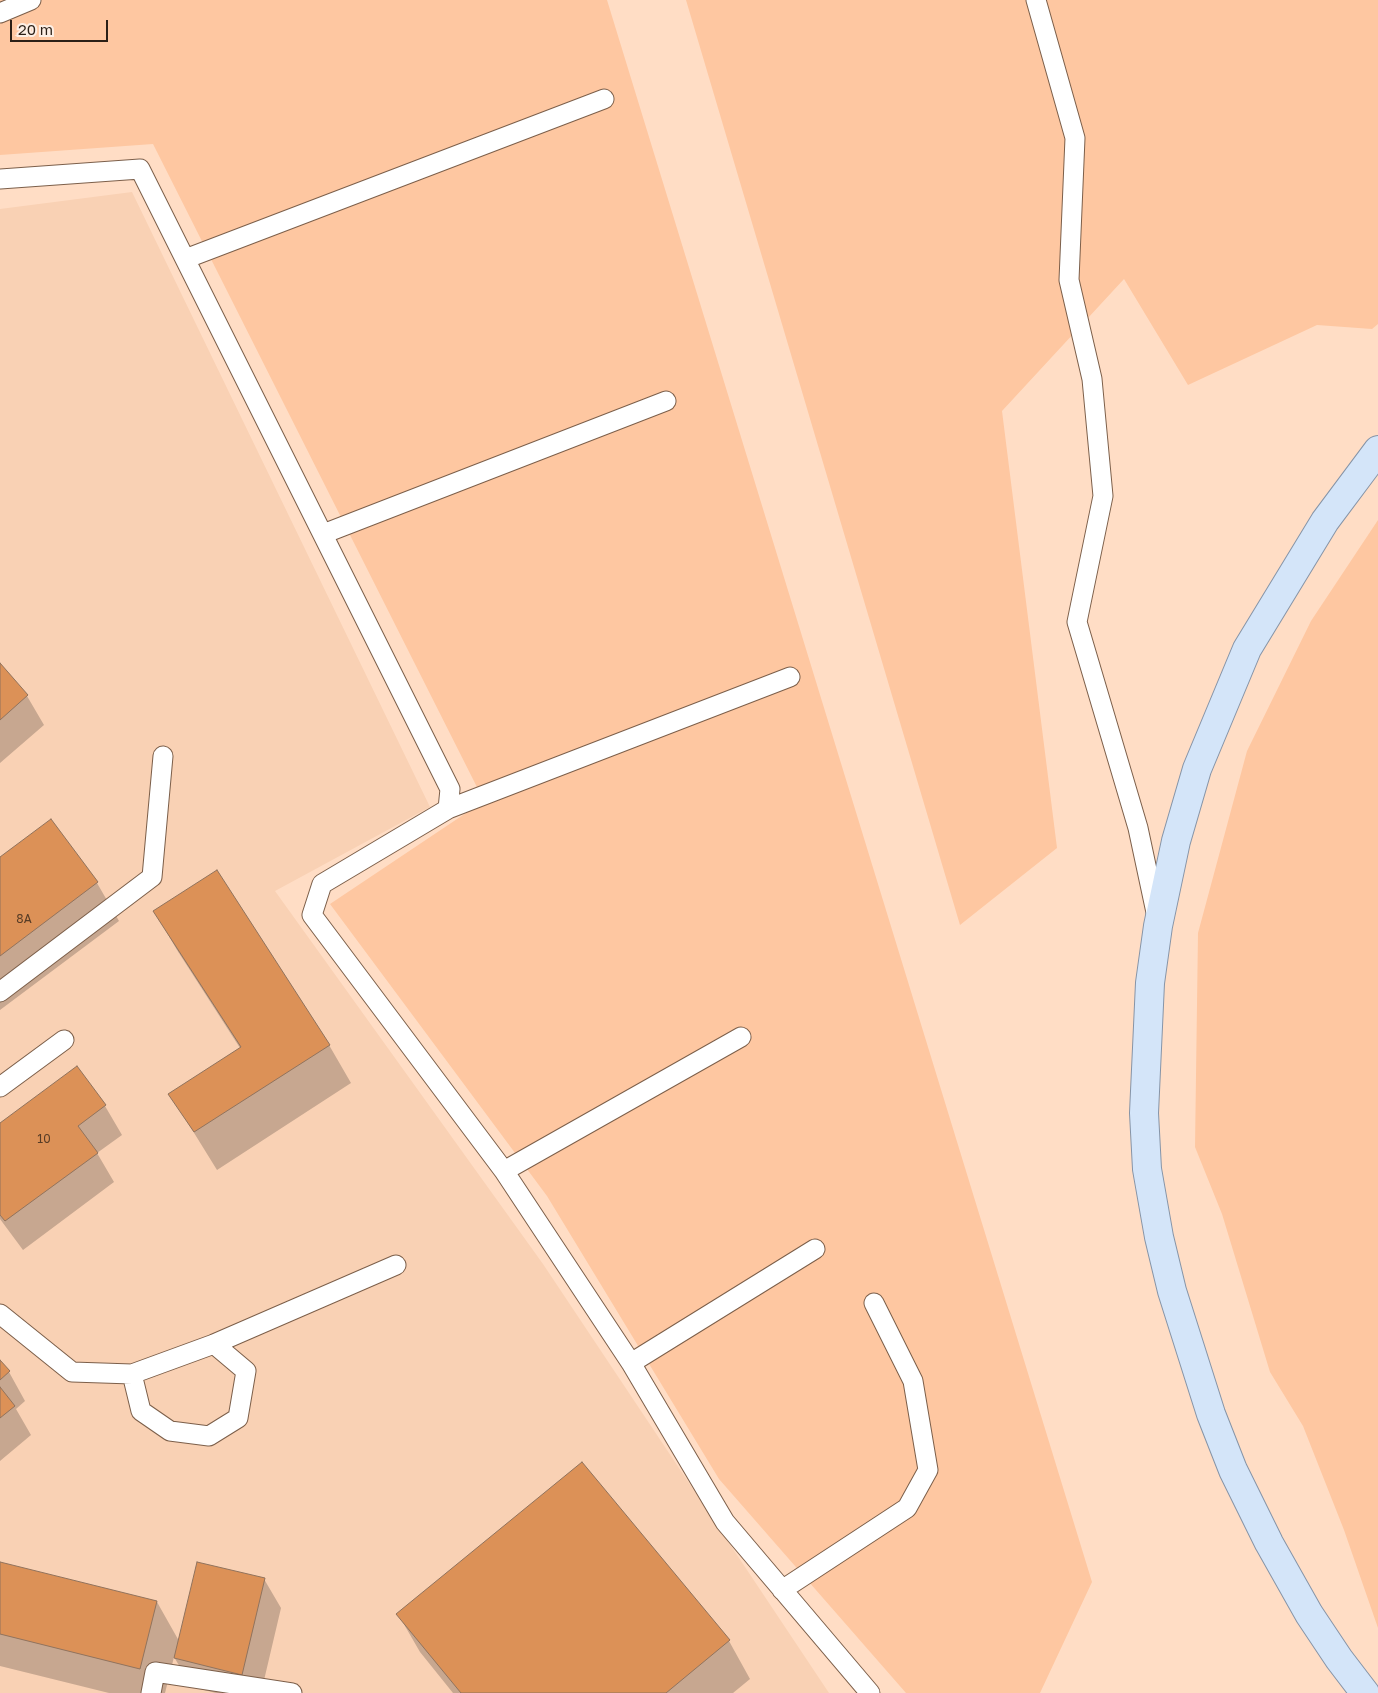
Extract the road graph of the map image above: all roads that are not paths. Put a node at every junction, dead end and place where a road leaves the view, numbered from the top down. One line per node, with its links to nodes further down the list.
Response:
1 (31, 0): 3 (lane)
2 (1036, 0): 13 (lane)
3 (0, 13)
4 (604, 100): 6 (lane)
5 (0, 179): 6 (lane)
6 (185, 259): 9 (lane)
7 (666, 401): 9 (lane)
8 (1378, 450): 13 (main road)
9 (322, 534): 12 (lane)
10 (790, 677): 12 (lane)
11 (163, 756): 14 (lane)
12 (448, 809): 18 (lane)
13 (1158, 926): 30 (main road)
14 (0, 992)
15 (741, 1037): 18 (lane)
16 (64, 1040): 17 (lane)
17 (0, 1087)
18 (504, 1170): 24 (lane)
19 (815, 1249): 24 (lane)
20 (396, 1265): 23 (lane)
21 (874, 1303): 26 (lane)
22 (0, 1314): 25 (lane)
23 (214, 1344): 25 (lane); 25 (lane)
24 (631, 1363): 26 (lane)
25 (132, 1374)
26 (782, 1590): 29 (lane)
27 (151, 1693): 28 (lane)
28 (292, 1693)
29 (870, 1693)
30 (1365, 1693)

